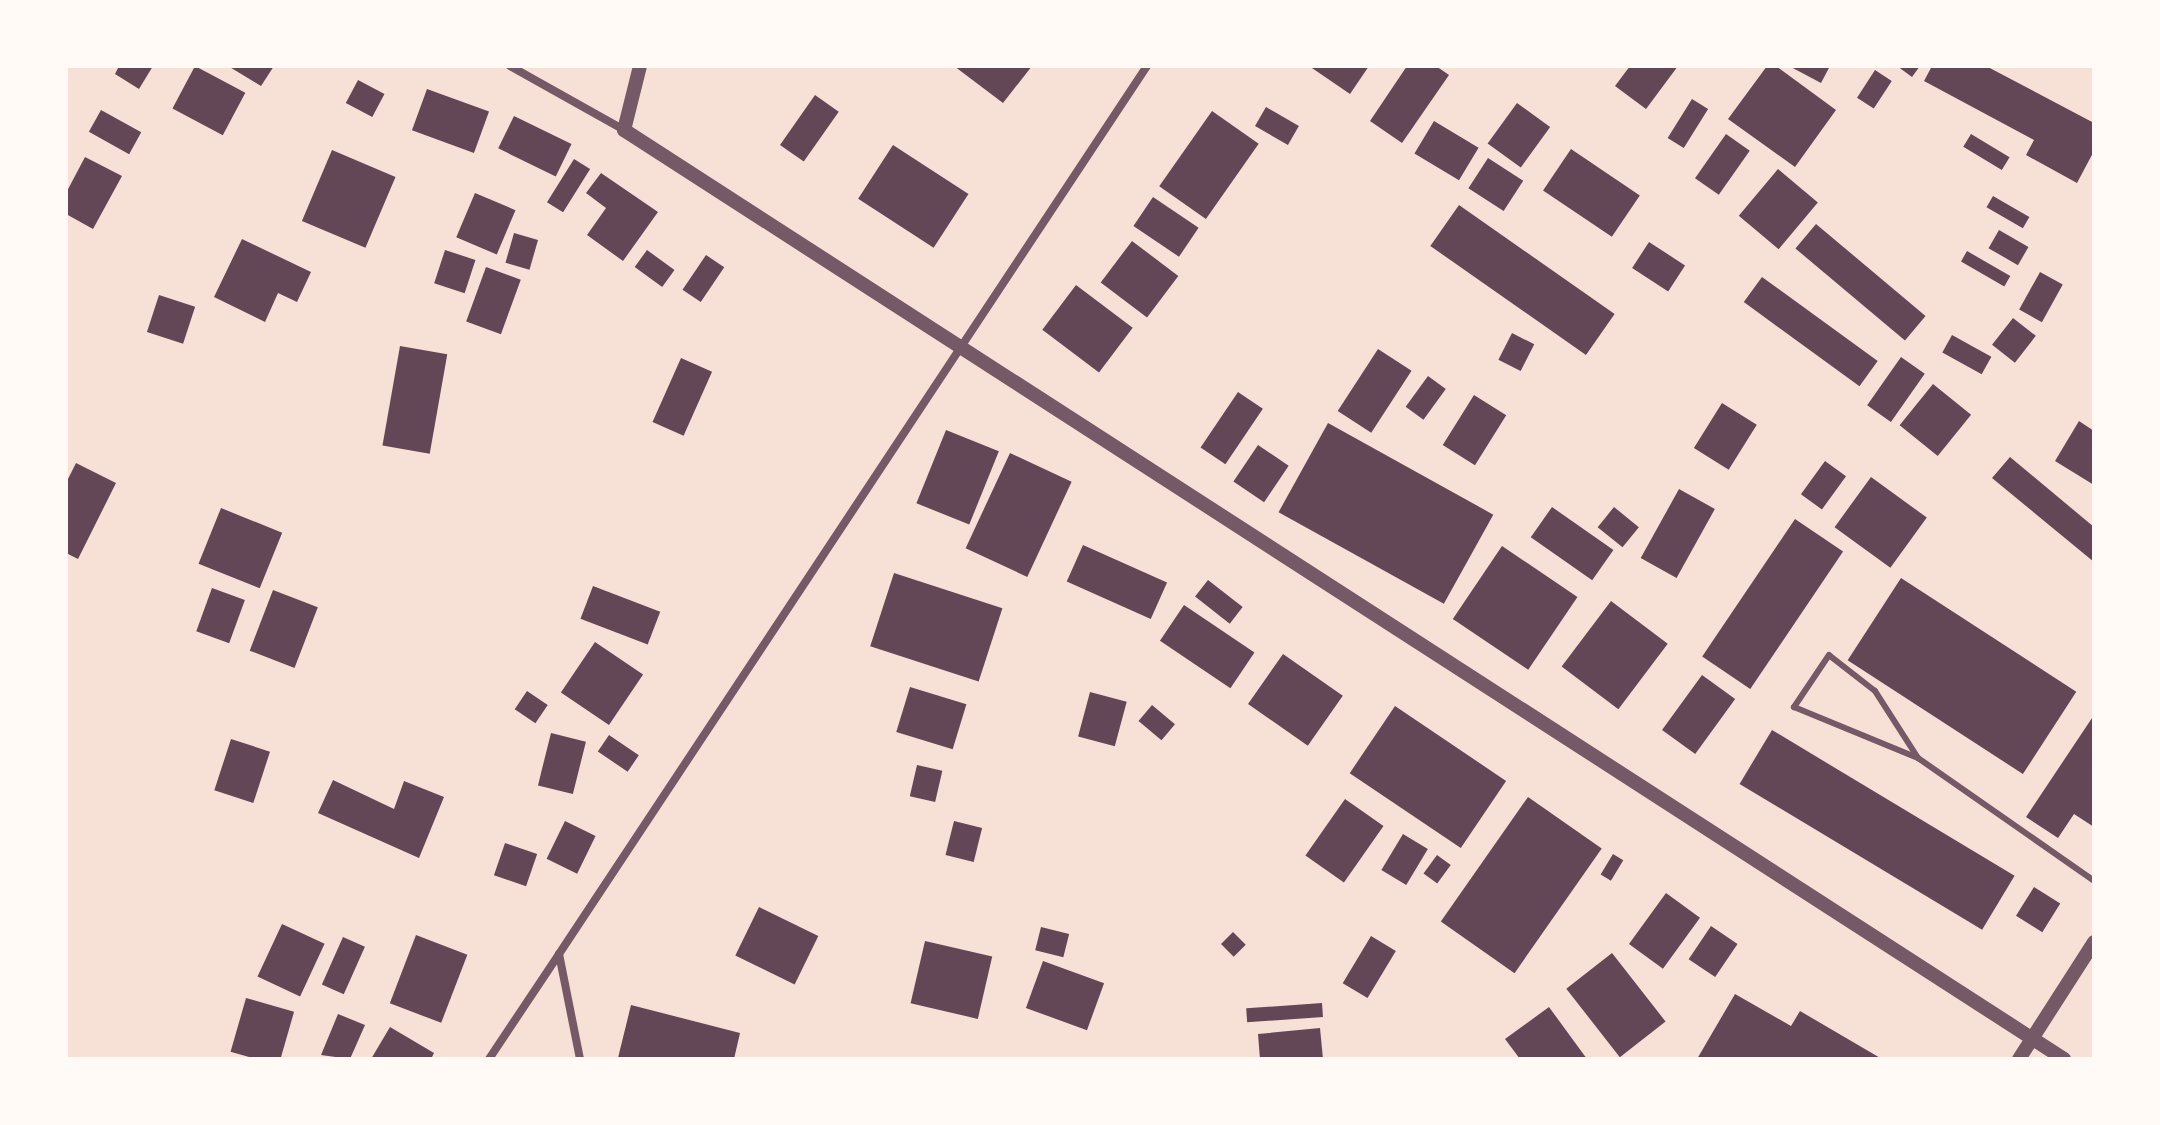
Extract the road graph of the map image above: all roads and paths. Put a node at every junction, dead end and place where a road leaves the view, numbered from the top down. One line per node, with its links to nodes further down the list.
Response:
1 (510, 66): 4 (street)
2 (640, 66): 4 (street)
3 (1147, 66): 5 (street)
4 (624, 130): 5 (street)
5 (960, 349): 9 (street); 10 (street)
6 (1918, 758): 6 (lane); 7 (lane)
7 (2094, 881)
8 (2094, 942): 10 (street)
9 (559, 954): 11 (street); 12 (street)
10 (2032, 1038): 13 (street); 14 (street)
11 (489, 1059)
12 (580, 1059)
13 (2019, 1059)
14 (2064, 1059)

